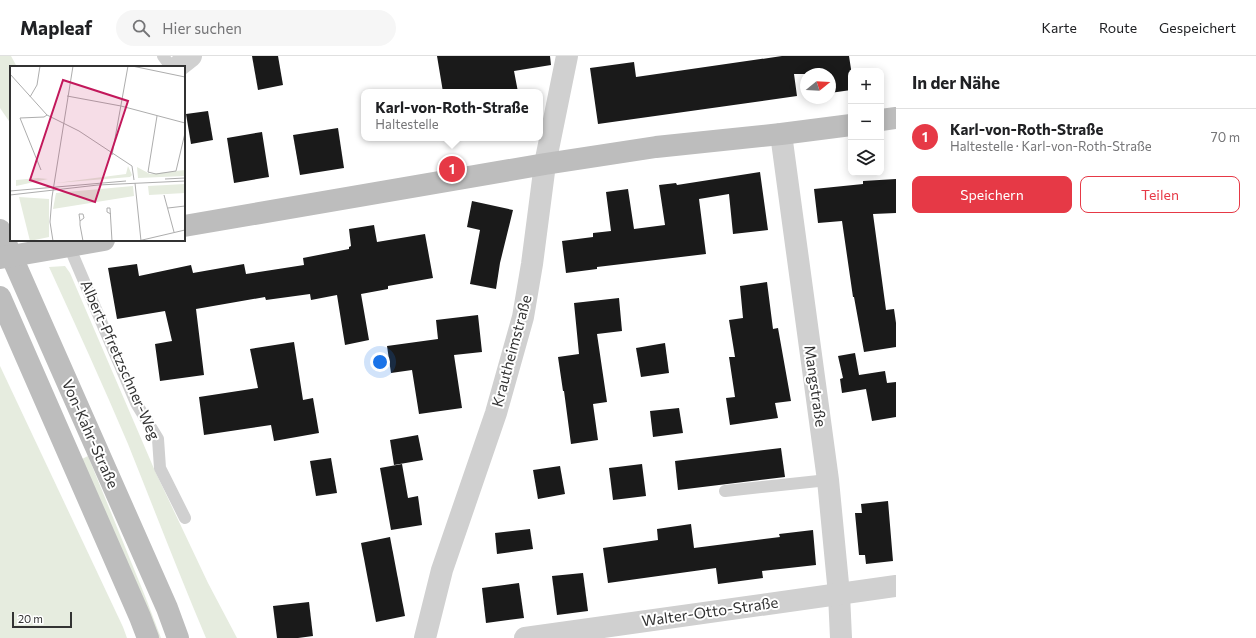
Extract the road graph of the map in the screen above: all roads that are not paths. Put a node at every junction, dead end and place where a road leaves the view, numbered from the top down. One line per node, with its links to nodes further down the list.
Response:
1 (163, 56): 4 (lane)
2 (190, 56): 5 (street)
3 (567, 56): 10 (street, Krautheimstraße)
4 (170, 66)
5 (178, 66)
6 (896, 118): 7 (main road)
7 (884, 120)
8 (848, 125): 9 (main road)
9 (781, 134): 10 (main road); 17 (street, Mangstraße)
10 (545, 164): 11 (main road); 24 (street, Krautheimstraße)
11 (185, 226)
12 (0, 230): 23 (main road, Von-Kahr-Straße)
13 (99, 241): 14 (main road)
14 (69, 246): 15 (main road); 19 (lane, Albert-Pfretzschner-Weg)
15 (0, 258)
16 (0, 297): 22 (main road, Von-Kahr-Straße)
17 (828, 480): 18 (lane); 21 (street, Mangstraße)
18 (725, 491)
19 (185, 518)
20 (896, 586): 21 (street, Walter-Otto-Straße)
21 (839, 594): 25 (street, Walter-Otto-Straße); 26 (street, Mangstraße)
22 (148, 638)
23 (178, 638)
24 (425, 638)
25 (525, 638)
26 (841, 638)

